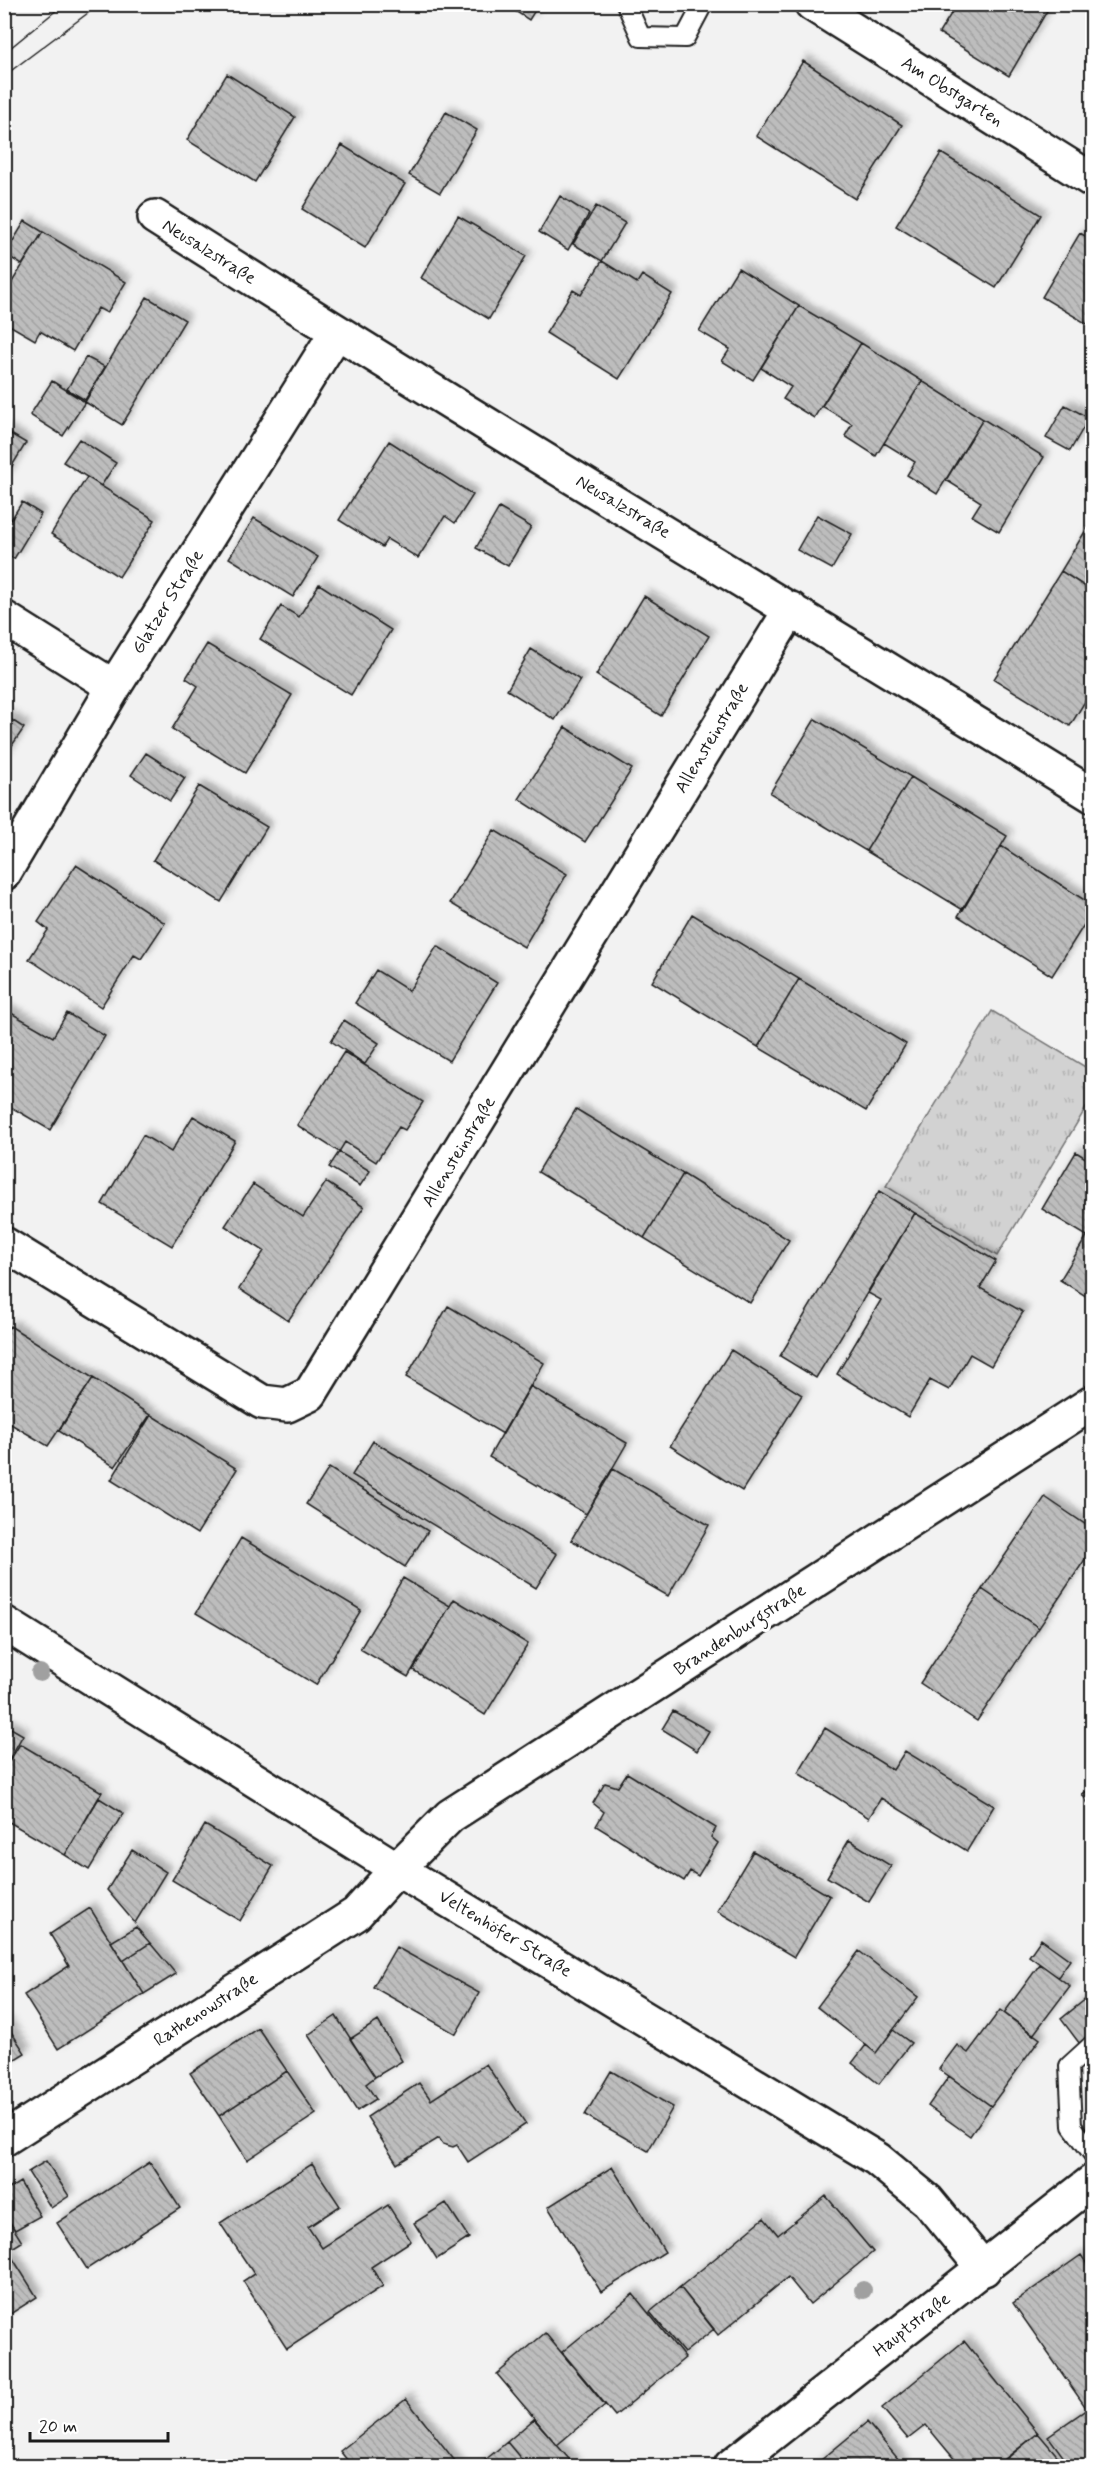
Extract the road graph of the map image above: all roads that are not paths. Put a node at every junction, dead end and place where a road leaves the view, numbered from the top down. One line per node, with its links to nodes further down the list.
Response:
1 (626, 4): 2 (lane)
2 (703, 4)
3 (812, 4): 4 (street, Am Obstgarten)
4 (1092, 180)
5 (155, 217): 6 (street, Neusalzstraße)
6 (336, 333): 7 (street, Neusalzstraße); 9 (street, Glatzer Straße)
7 (791, 609): 10 (street, Neusalzstraße); 12 (street, Allensteinstraße)
8 (4, 618): 9 (street)
9 (114, 687): 11 (street, Glatzer Straße)
10 (1092, 795)
11 (4, 873)
12 (4, 1244)
13 (1092, 1403): 15 (street, Brandenburgstraße)
14 (4, 1623): 15 (street, Veltenhöfer Straße)
15 (397, 1869): 17 (street, Rathenowstraße); 20 (street, Veltenhöfer Straße)
16 (1092, 2045): 18 (lane)
17 (4, 2139)
18 (1092, 2153)
19 (1092, 2182): 20 (street, Hauptstraße)
20 (984, 2269): 21 (street, Hauptstraße)
21 (731, 2466)

